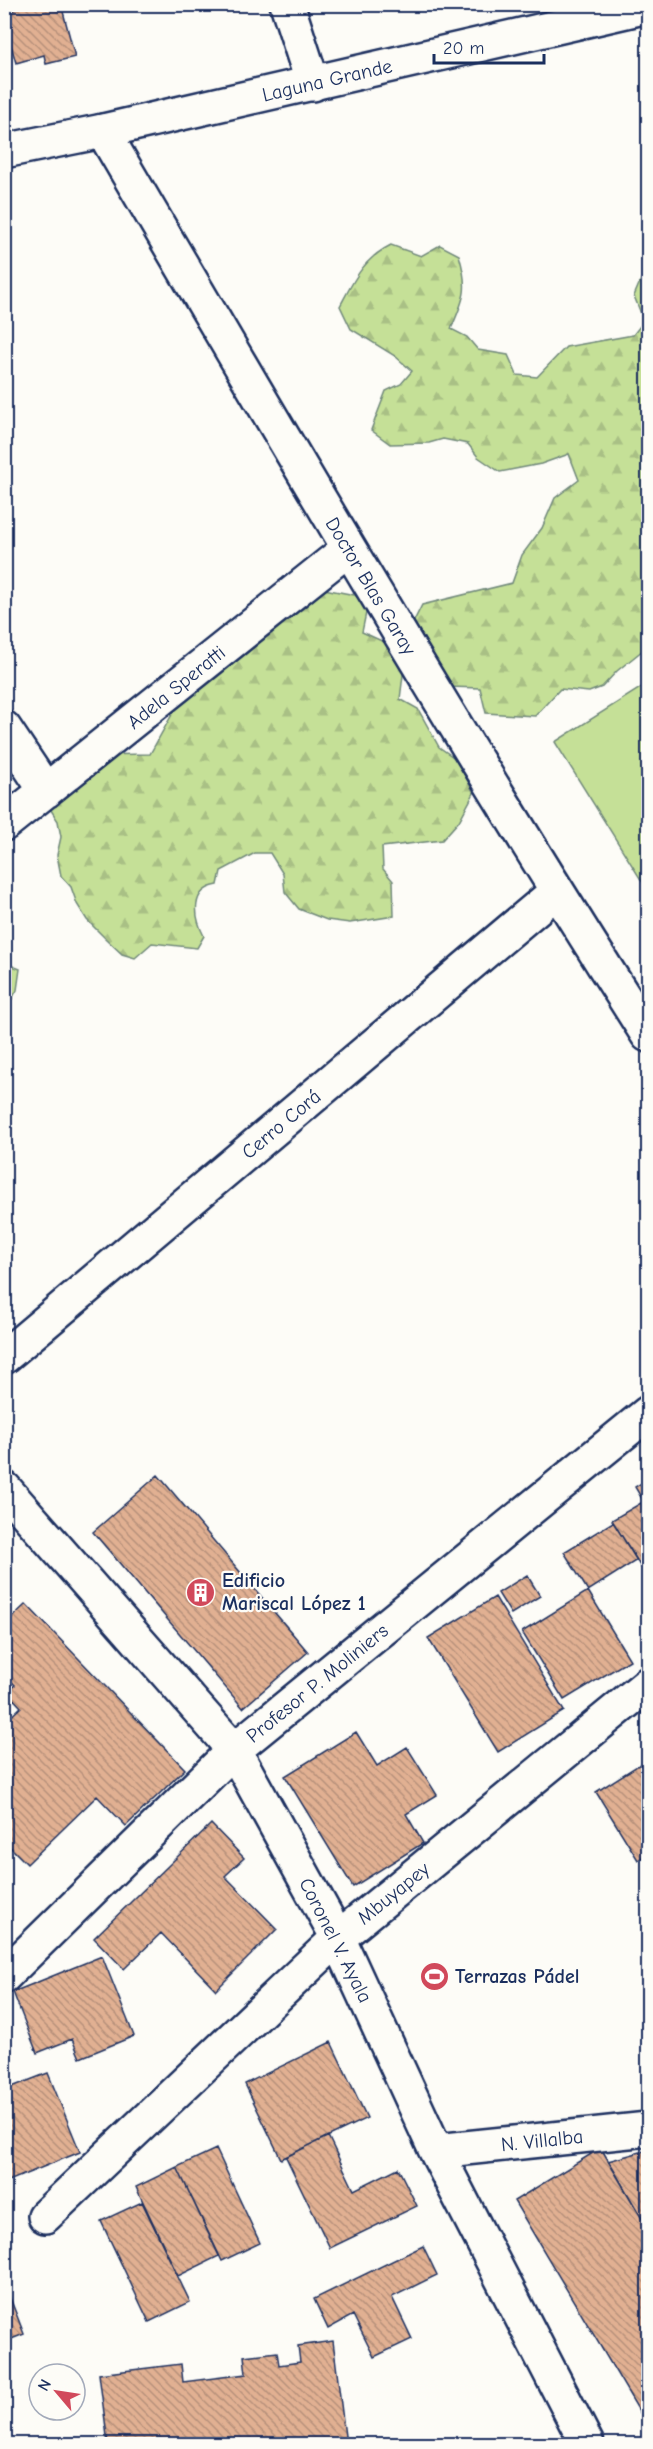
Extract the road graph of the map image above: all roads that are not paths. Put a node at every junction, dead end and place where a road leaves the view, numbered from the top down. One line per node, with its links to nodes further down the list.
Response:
1 (287, 4): 3 (street)
2 (646, 13): 3 (street, Laguna Grande)
3 (313, 84): 4 (street, Laguna Grande)
4 (104, 131): 5 (street, Laguna Grande); 6 (street, Doctor Blas Garay)
5 (4, 151)
6 (348, 549): 8 (street, Adela Speratti); 10 (street, Doctor Blas Garay)
7 (4, 728): 8 (street)
8 (46, 791): 9 (street, Adela Speratti)
9 (4, 824)
10 (556, 891): 11 (street, Doctor Blas Garay); 12 (street, Cerro Corá)
11 (648, 1035)
12 (4, 1357)
13 (648, 1413): 16 (street, Profesor P. Moliniers)
14 (4, 1488): 16 (street, Coronel V. Ayala)
15 (648, 1684): 17 (street, Mbuyapey)
16 (234, 1750): 17 (street, Coronel V. Ayala); 18 (street, Profesor P. Moliniers)
17 (338, 1938): 20 (street, Coronel V. Ayala); 21 (street, Mbuyapey)
18 (4, 1976)
19 (648, 2129): 20 (street, N. Villalba)
20 (436, 2151): 22 (street, Coronel V. Ayala)
21 (45, 2216)
22 (587, 2445)

